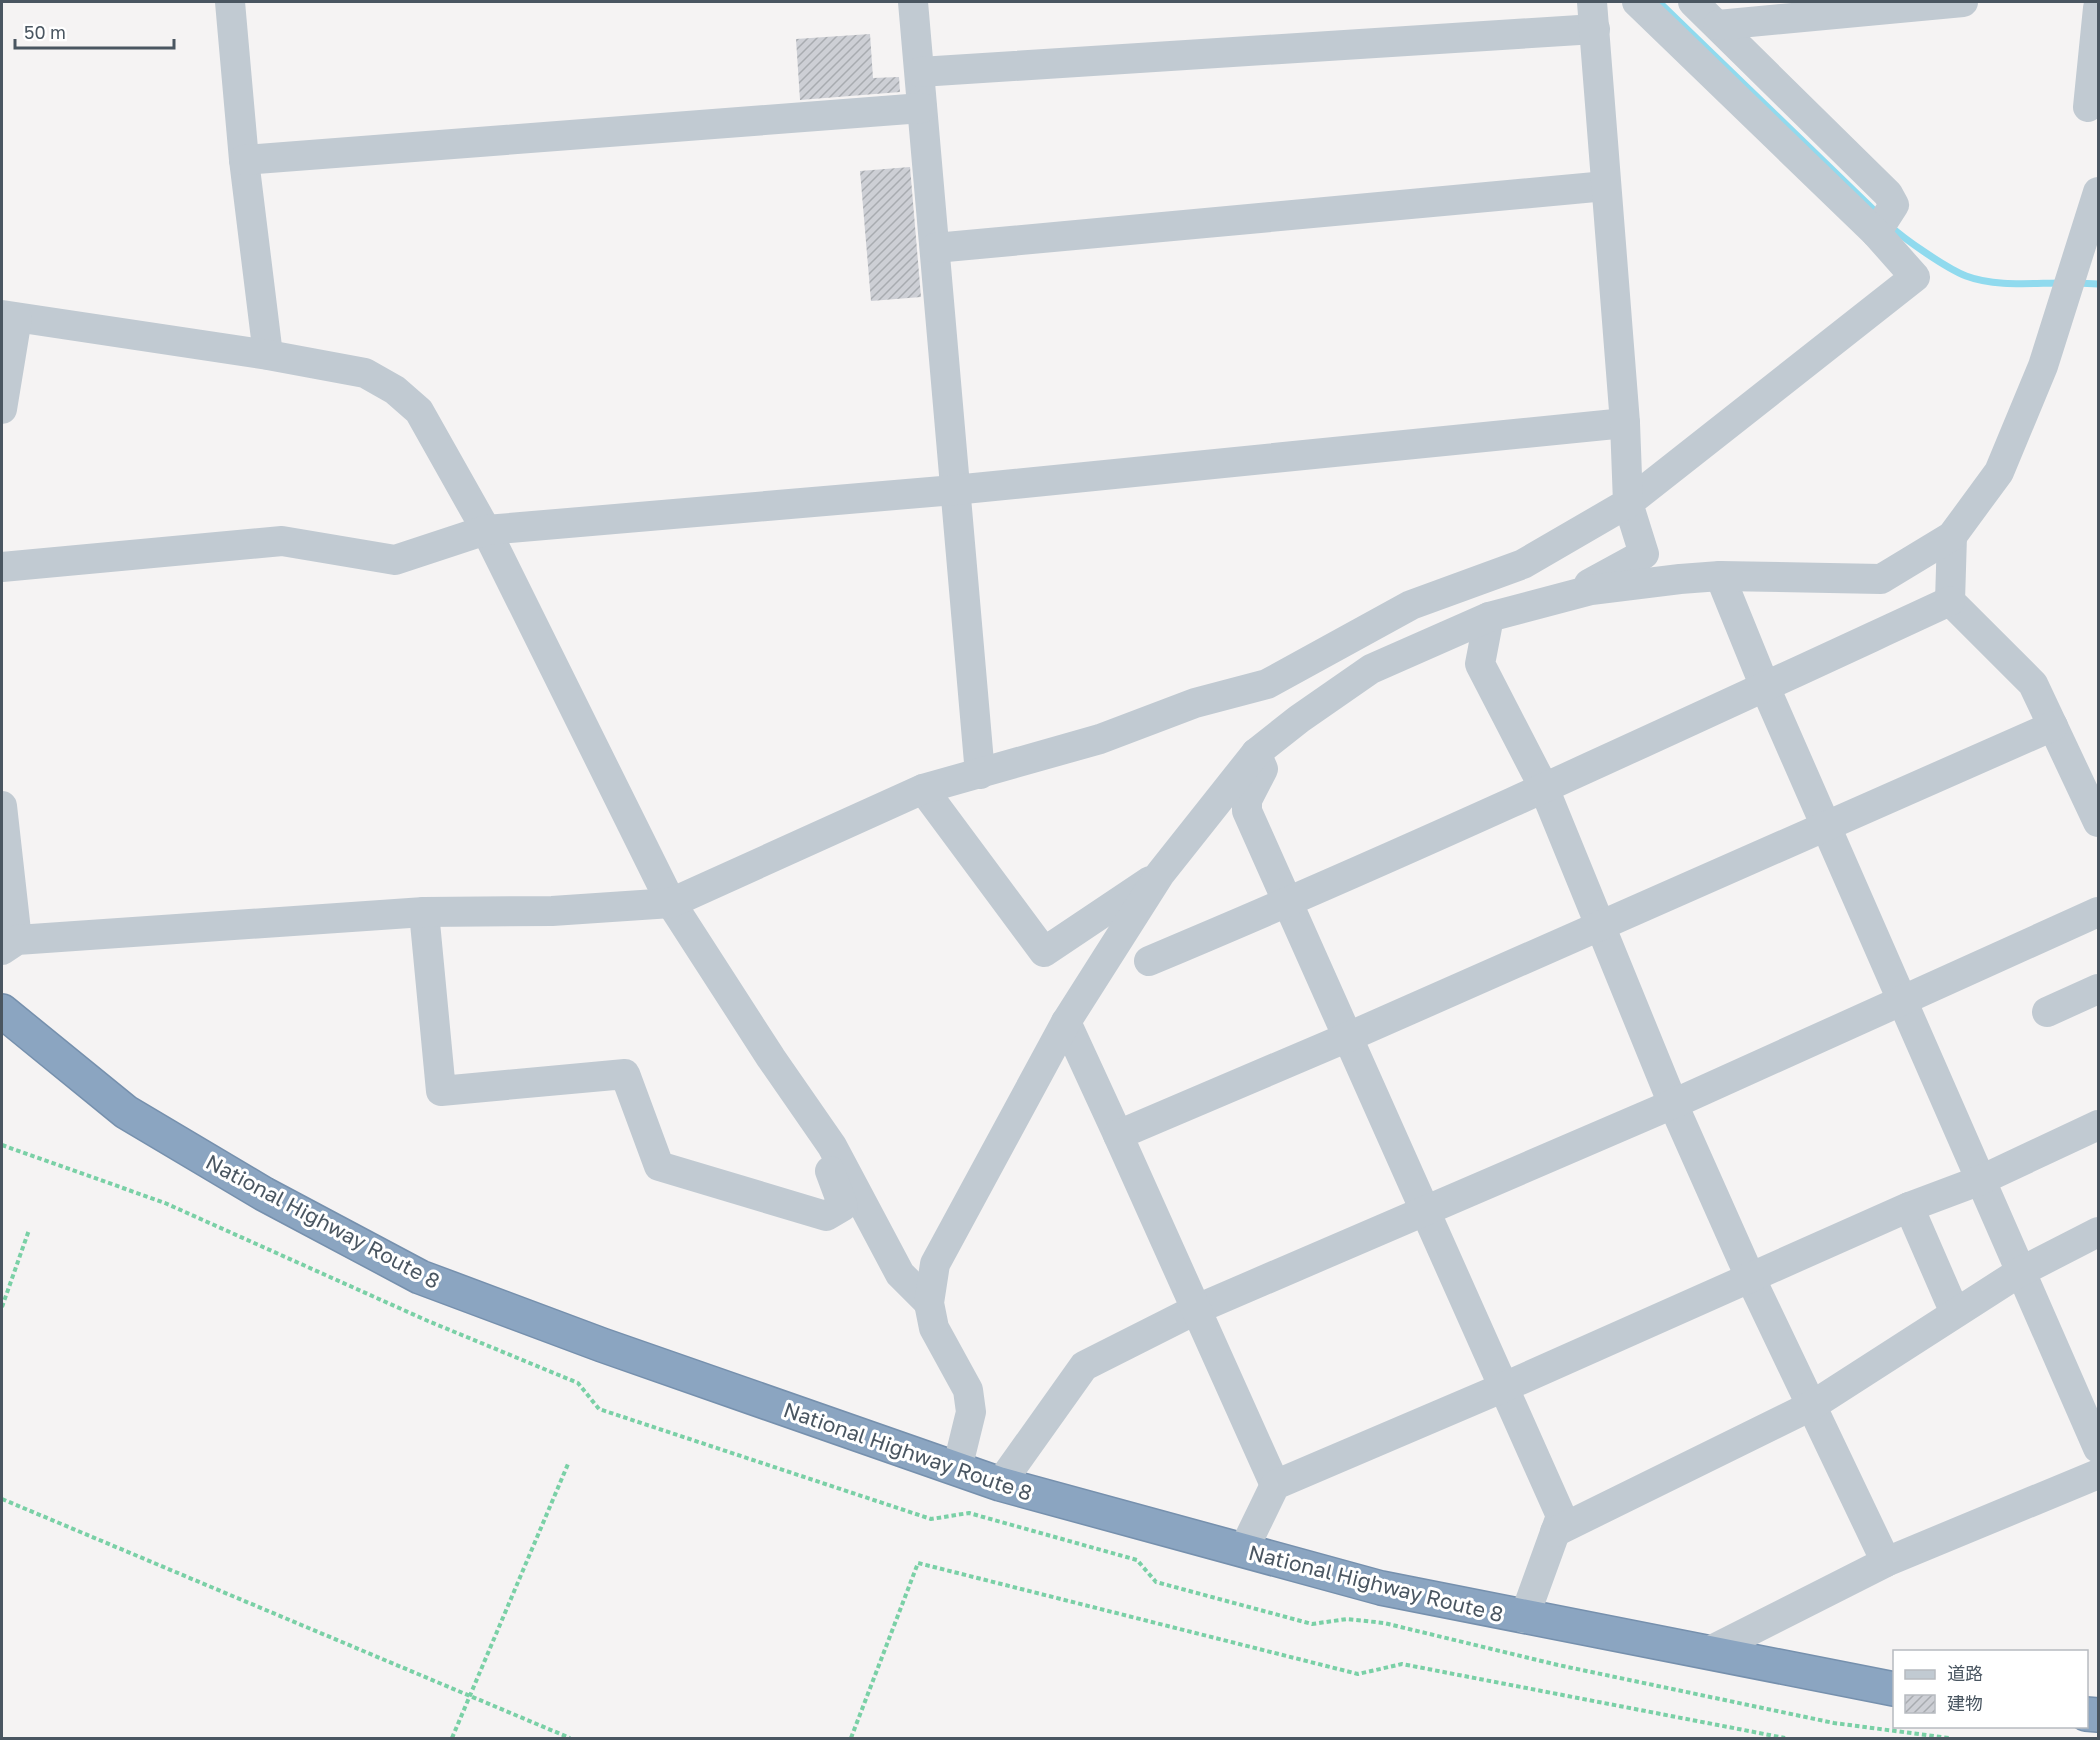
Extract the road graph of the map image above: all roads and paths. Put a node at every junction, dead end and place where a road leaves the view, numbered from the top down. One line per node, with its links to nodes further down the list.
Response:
1 (230, 2): 12 (street)
2 (913, 2): 9 (street)
3 (1637, 2): 15 (street)
4 (1693, 2): 8 (street)
5 (1963, 2): 8 (street)
6 (2098, 8): 10 (street)
7 (1593, 15): 9 (street); 13 (street)
8 (1719, 26): 15 (street)
9 (920, 72): 11 (street)
10 (2088, 107)
11 (922, 108): 12 (street); 16 (street)
12 (244, 160): 18 (street)
13 (1606, 186): 16 (street); 20 (street)
14 (2098, 197): 24 (street)
15 (1882, 225): 22 (street)
16 (936, 248): 21 (street)
17 (9, 317): 18 (street); 19 (street)
18 (268, 355): 23 (street)
19 (2, 409)
20 (1625, 423): 21 (street); 22 (street)
21 (954, 490): 23 (street); 33 (street)
22 (1628, 503): 27 (street); 33 (street)
23 (486, 530): 25 (street); 40 (street)
24 (1952, 536): 26 (street); 28 (street)
25 (2, 567)
26 (1720, 576): 27 (street); 30 (street)
27 (1569, 596): 29 (street)
28 (1950, 601): 30 (street); 31 (street)
29 (1489, 617): 32 (street); 34 (street)
30 (1765, 687): 34 (street); 38 (street)
31 (2053, 726): 37 (street); 38 (street)
32 (1256, 753): 39 (street); 41 (street)
33 (980, 774): 35 (street)
34 (1544, 788): 41 (street); 44 (street)
35 (923, 789): 39 (street); 40 (street)
36 (2, 806): 45 (street)
37 (2098, 822)
38 (1826, 826): 44 (street); 48 (street)
39 (1160, 874): 51 (street)
40 (671, 903): 42 (street); 56 (street)
41 (1286, 904): 46 (street); 52 (street)
42 (424, 912): 45 (street); 56 (street)
43 (2098, 912): 48 (street)
44 (1600, 926): 52 (street); 53 (street)
45 (9, 945)
46 (1149, 961)
47 (2098, 989): 50 (street)
48 (1901, 999): 53 (street); 57 (street)
49 (2, 1011): 72 (highway, National Highway Route 8)
50 (2047, 1012)
51 (1066, 1023): 55 (street); 64 (street)
52 (1348, 1037): 55 (street); 59 (street)
53 (1673, 1104): 59 (street); 63 (street)
54 (2098, 1125): 57 (street)
55 (1118, 1135): 66 (street)
56 (829, 1140): 64 (street)
57 (1981, 1180): 58 (street); 62 (street)
58 (1909, 1207): 63 (street); 67 (street)
59 (1424, 1210): 66 (street); 68 (street)
60 (29, 1230): 65 (path)
61 (2098, 1232): 62 (street)
62 (2020, 1272): 67 (street); 70 (street)
63 (1750, 1277): 68 (street); 69 (street)
64 (929, 1303): 72 (street)
65 (2, 1307)
66 (1197, 1309): 74 (street); 75 (street)
67 (1955, 1313): 69 (street)
68 (1502, 1388): 75 (street); 77 (street)
69 (1813, 1405): 77 (street); 79 (street)
70 (2098, 1448)
71 (568, 1464): 83 (path)
72 (957, 1470): 74 (highway, National Highway Route 8)
73 (2098, 1474): 79 (street)
74 (1000, 1484): 78 (highway, National Highway Route 8)
75 (1275, 1485): 78 (street)
76 (2, 1499): 83 (path)
77 (1555, 1532): 80 (street)
78 (1243, 1551): 80 (highway, National Highway Route 8)
79 (1886, 1562): 81 (street)
80 (1524, 1618): 81 (highway, National Highway Route 8)
81 (1708, 1652): 82 (highway, National Highway Route 8)
82 (1893, 1689)
83 (469, 1694): 84 (path); 85 (path)
84 (452, 1738)
85 (570, 1738)
86 (850, 1738): 87 (path)
87 (1785, 1738)

